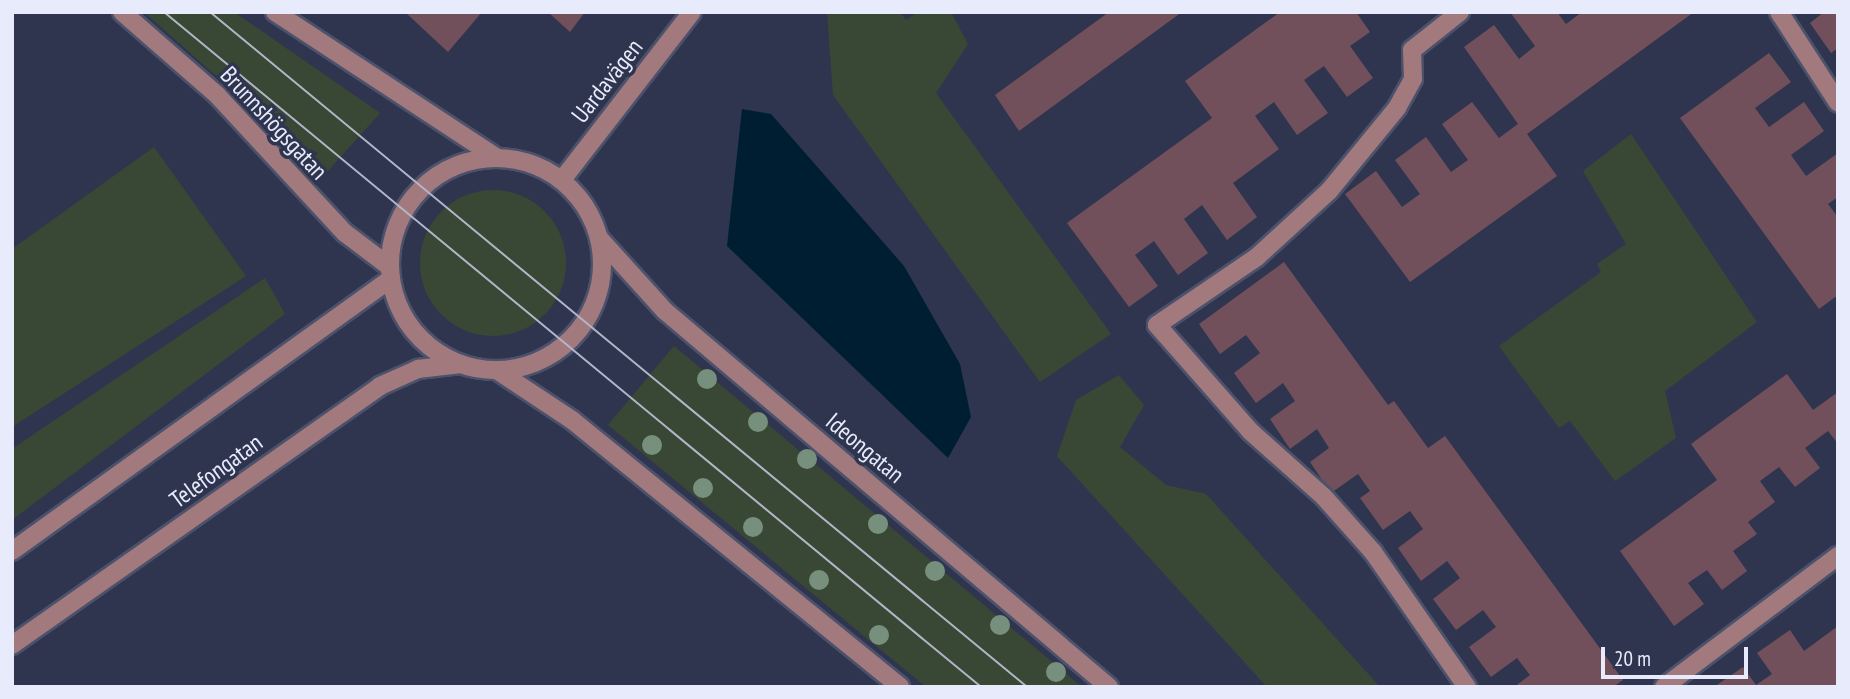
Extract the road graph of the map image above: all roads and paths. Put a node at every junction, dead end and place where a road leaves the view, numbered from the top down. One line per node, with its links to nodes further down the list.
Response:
1 (122, 12): 10 (street, Brunnshögsgatan)
2 (275, 12): 7 (street)
3 (692, 12): 8 (street, Uardavägen)
4 (1460, 12): 18 (street)
5 (1779, 12): 6 (street)
6 (1838, 103)
7 (497, 158): 8 (street); 10 (street)
8 (562, 180): 9 (street)
9 (599, 238): 12 (street); 17 (street, Ideongatan)
10 (390, 273): 11 (street); 13 (street)
11 (461, 364): 12 (street); 15 (street, Telefongatan)
12 (498, 371): 16 (street)
13 (12, 551)
14 (1838, 556): 19 (street)
15 (12, 645)
16 (900, 687)
17 (1109, 687)
18 (1467, 687)
19 (1664, 687)

